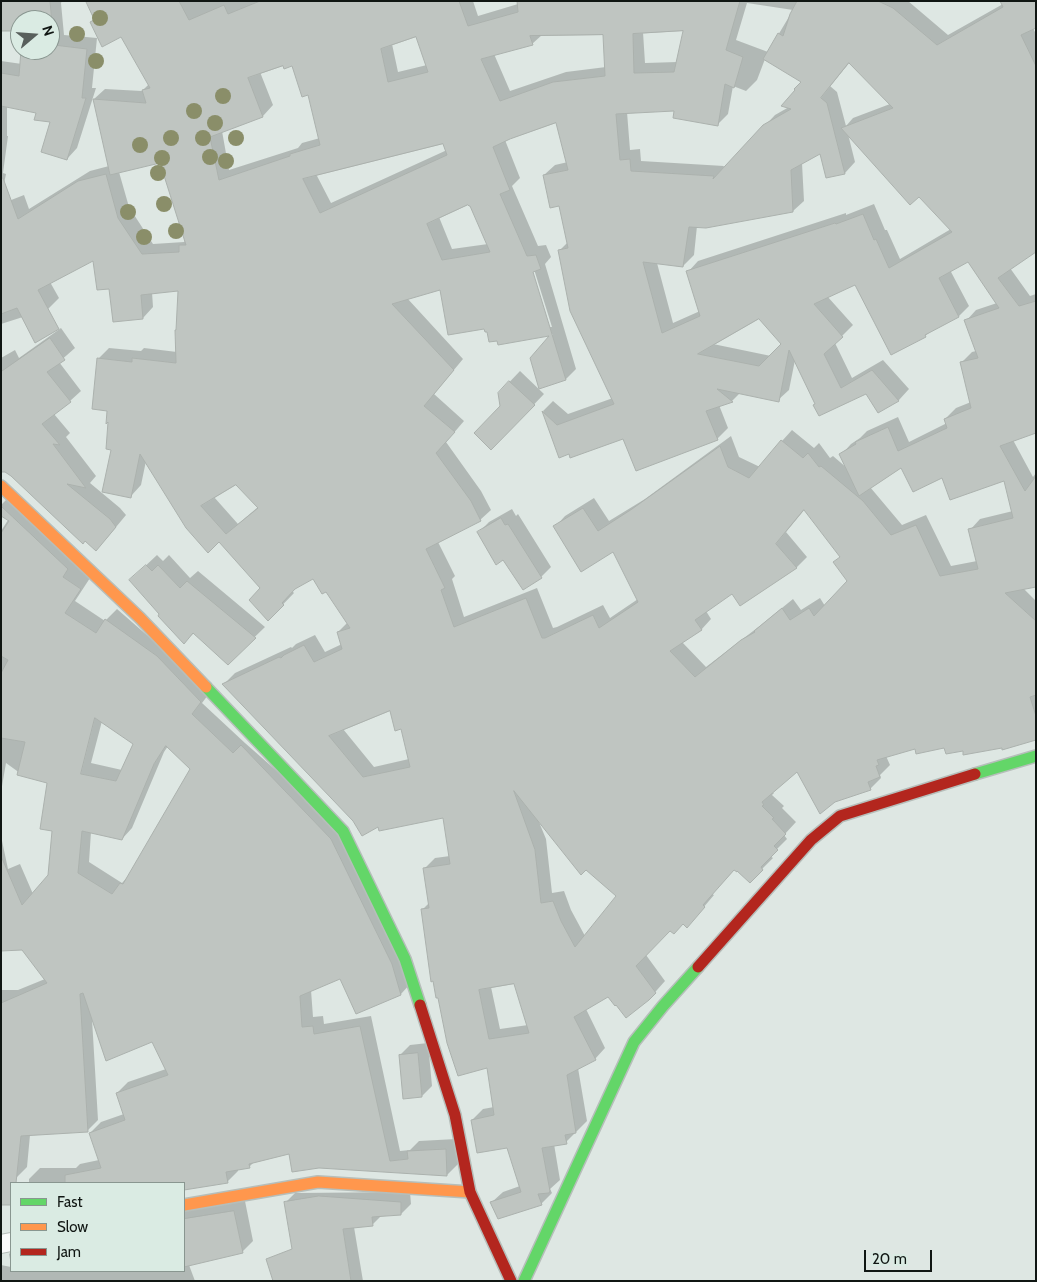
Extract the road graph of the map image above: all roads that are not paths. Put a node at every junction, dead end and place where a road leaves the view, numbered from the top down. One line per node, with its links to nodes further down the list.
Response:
1 (1, 486): 3 (street)
2 (1036, 756): 6 (street)
3 (470, 1192): 4 (street); 5 (street)
4 (185, 1205)
5 (512, 1281)
6 (524, 1281)

